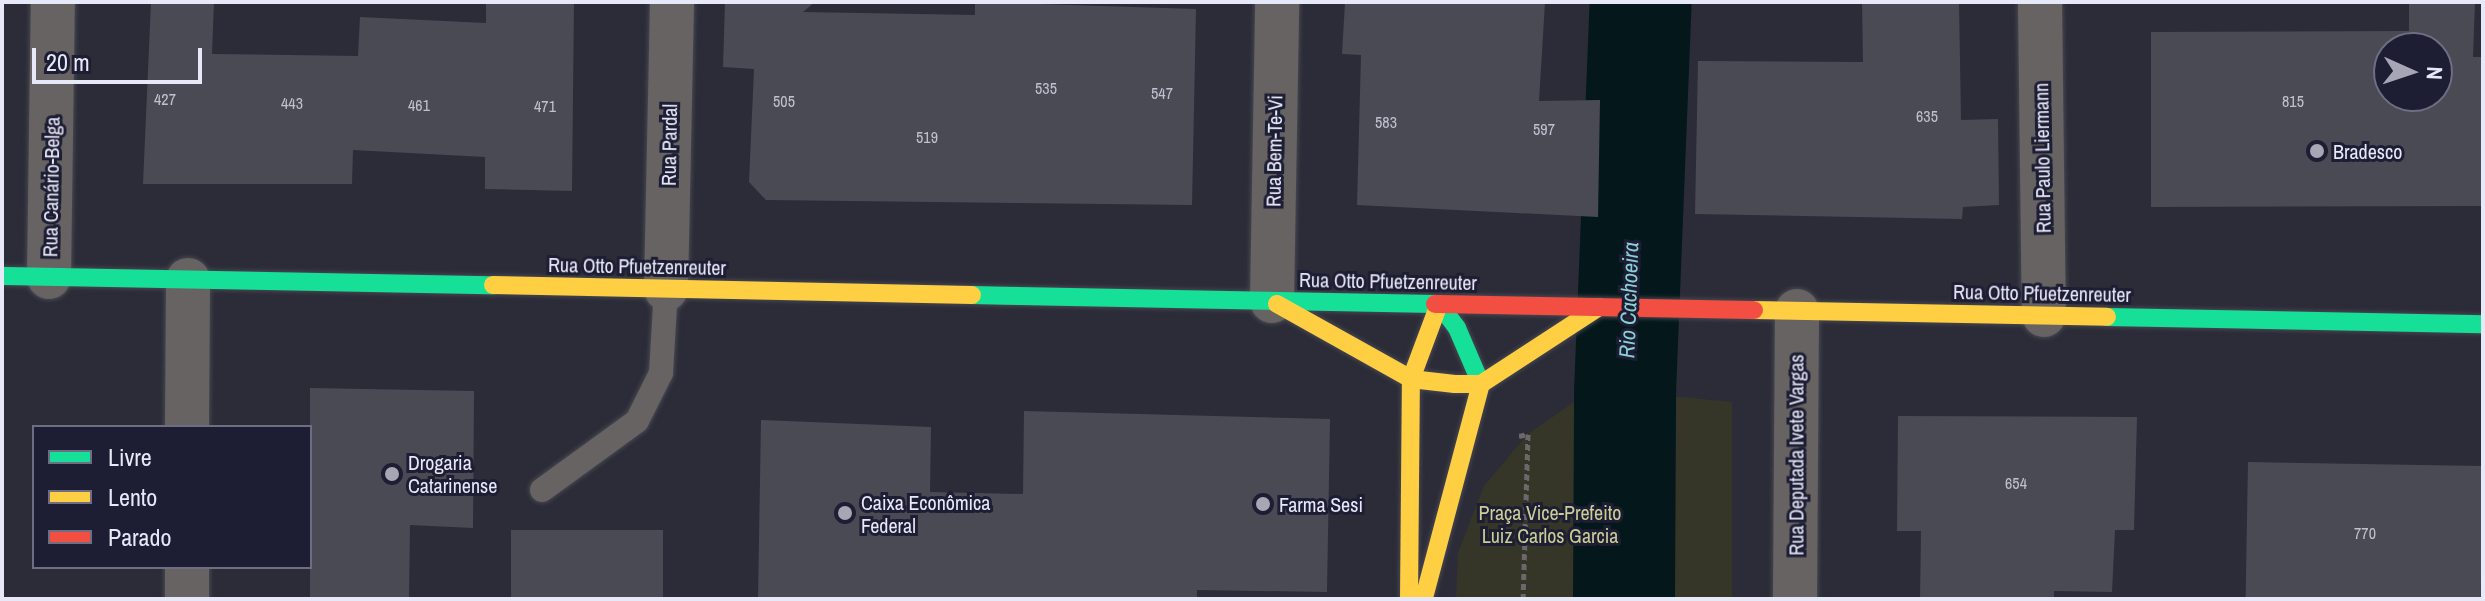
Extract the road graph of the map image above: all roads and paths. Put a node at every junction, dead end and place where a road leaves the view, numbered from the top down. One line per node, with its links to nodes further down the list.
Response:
1 (53, 2): 6 (street, Rua Canário-Belga)
2 (672, 2): 8 (street, Rua Pardal)
3 (1277, 2): 9 (street, Rua Bem-Te-Vi)
4 (2040, 2): 13 (street, Rua Paulo Liermann)
5 (2, 276): 6 (main road, Rua Otto Pfuetzenreuter)
6 (49, 277): 7 (main road, Rua Otto Pfuetzenreuter)
7 (188, 280): 8 (main road, Rua Otto Pfuetzenreuter); 17 (street)
8 (666, 289): 9 (main road, Rua Otto Pfuetzenreuter); 18 (lane)
9 (1272, 301): 10 (main road, Rua Otto Pfuetzenreuter); 15 (main road, Rua Otto Pfuetzenreuter)
10 (1439, 304): 11 (main road, Rua Otto Pfuetzenreuter); 15 (main road); 16 (main road)
11 (1599, 307): 12 (main road, Rua Otto Pfuetzenreuter); 16 (main road)
12 (1797, 311): 13 (main road, Rua Otto Pfuetzenreuter); 23 (street, Rua Deputada Ivete Vargas)
13 (2044, 315): 14 (main road, Rua Otto Pfuetzenreuter)
14 (2483, 324)
15 (1411, 379): 16 (main road, Rua Otto Pfuetzenreuter); 21 (main road)
16 (1481, 384): 22 (main road)
17 (187, 425)
18 (542, 490)
19 (187, 569): 20 (street)
20 (187, 599)
21 (1409, 599)
22 (1424, 599)
23 (1795, 599)

